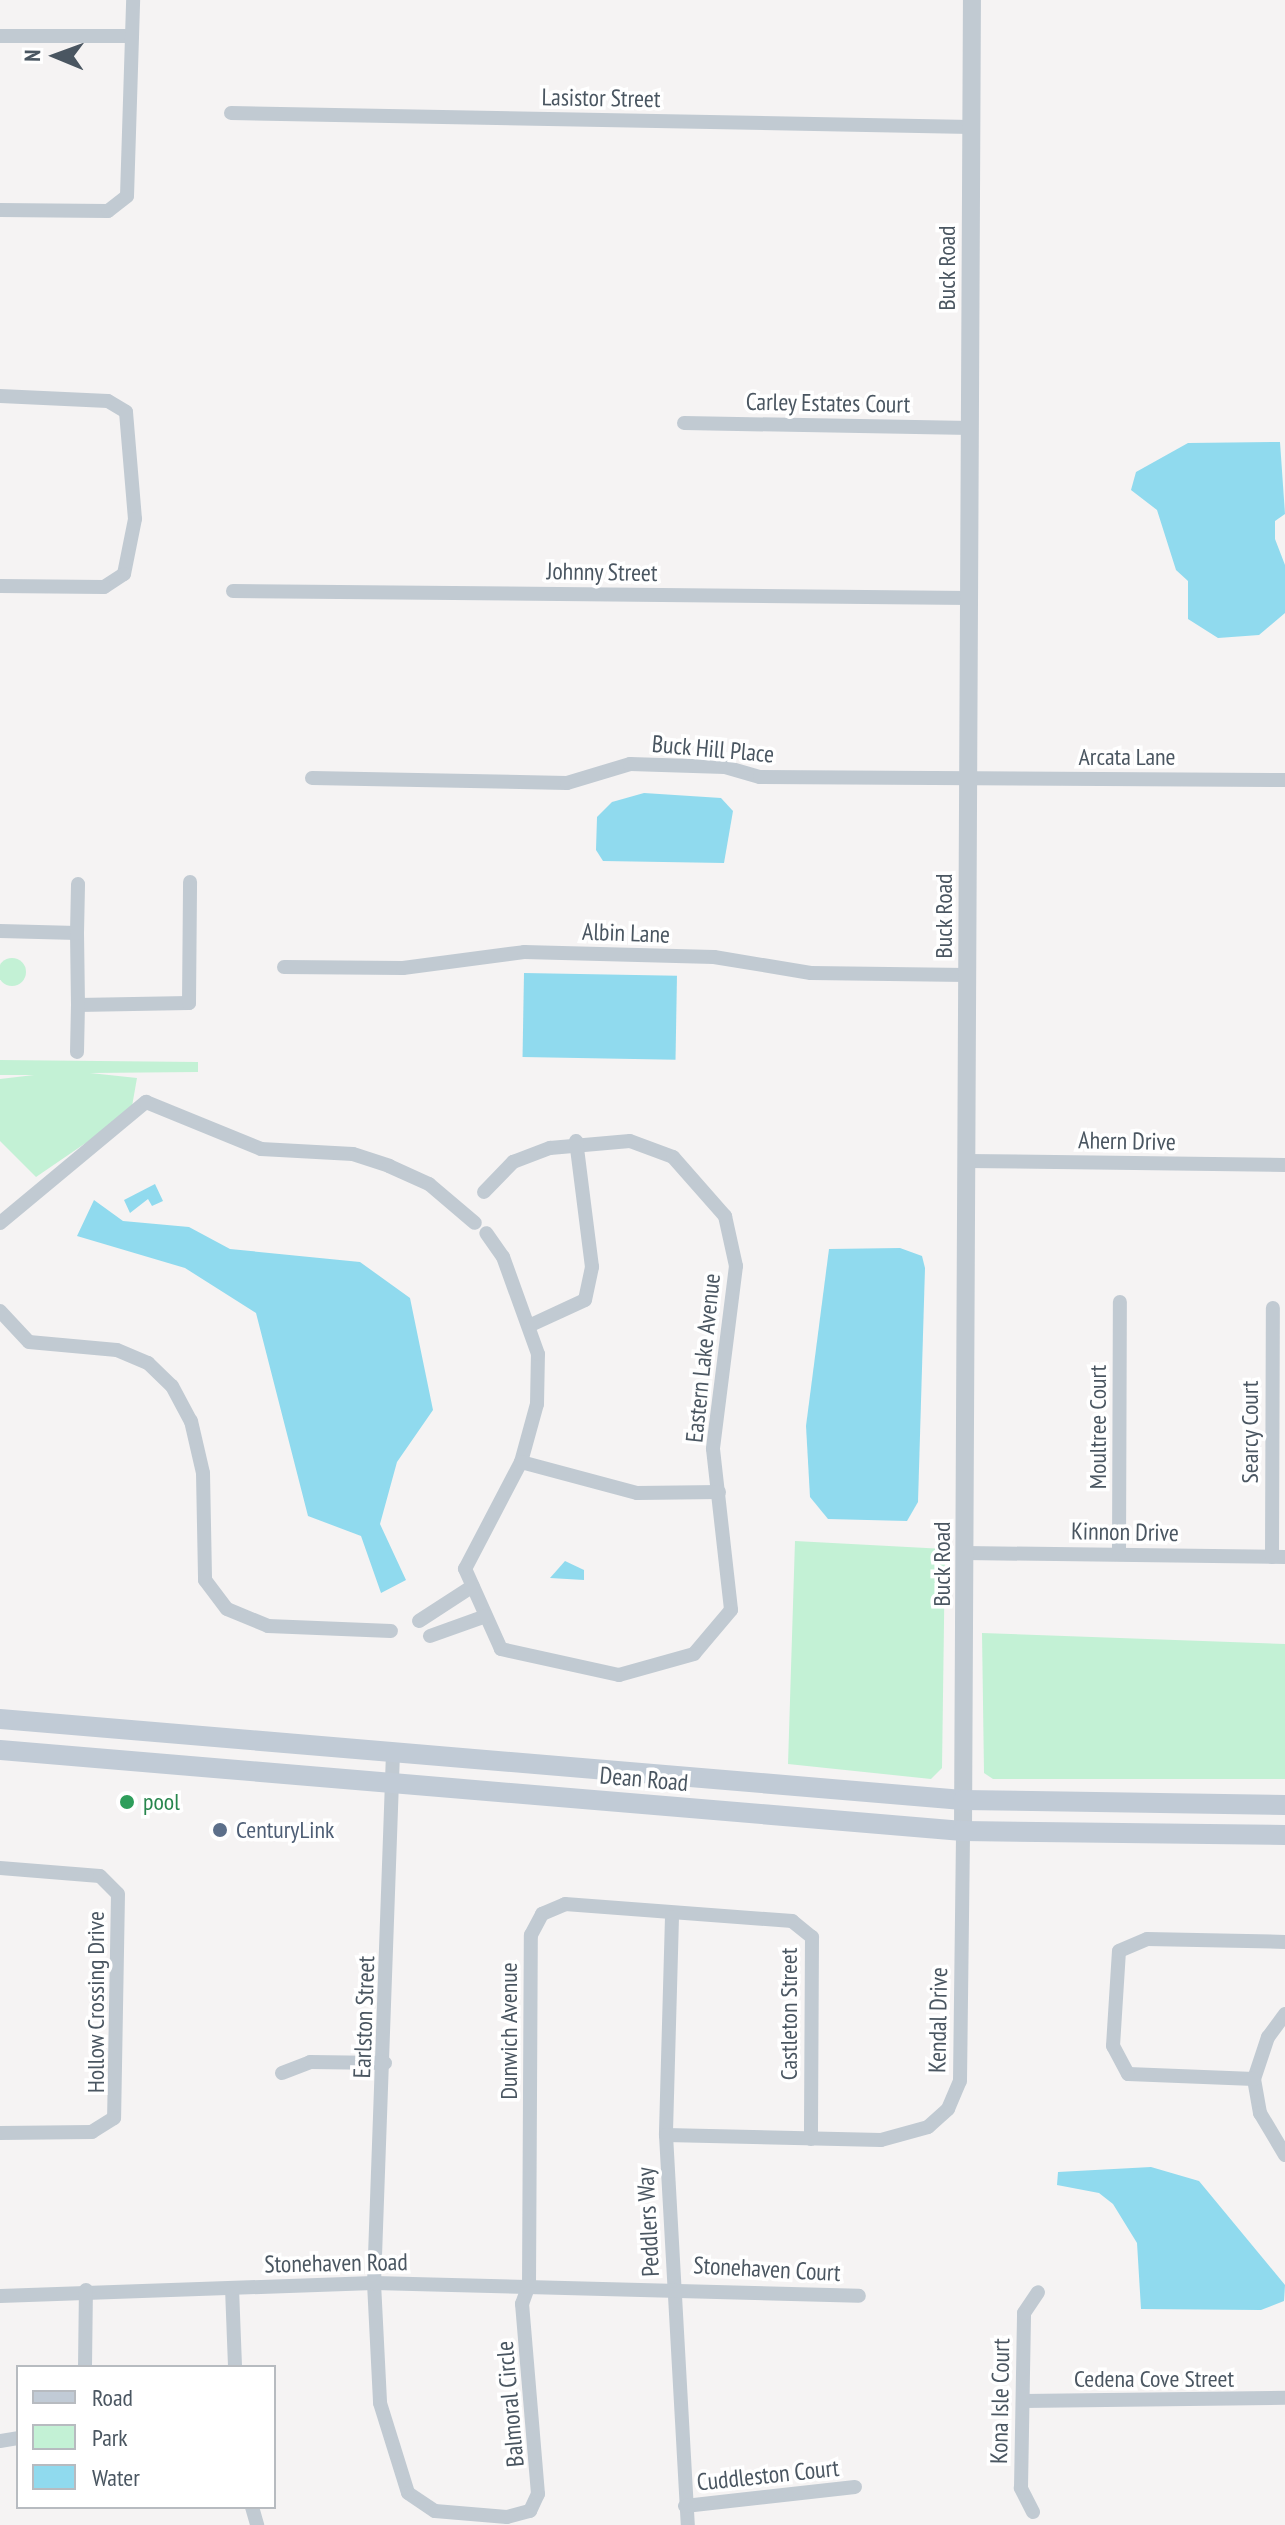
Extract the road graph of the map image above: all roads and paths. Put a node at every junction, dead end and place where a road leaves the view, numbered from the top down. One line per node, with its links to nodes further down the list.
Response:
1 (133, 0): 4 (street)
2 (972, 0): 6 (street, Buck Road)
3 (0, 36): 4 (street)
4 (132, 36): 7 (street)
5 (231, 113): 6 (street, Lasistor Street)
6 (971, 127): 10 (street, Buck Road)
7 (0, 210)
8 (0, 396): 11 (street)
9 (684, 423): 10 (street, Carley Estates Court)
10 (971, 428): 13 (street, Buck Road)
11 (0, 586)
12 (233, 591): 13 (street, Johnny Street)
13 (970, 598): 15 (street, Buck Road)
14 (312, 778): 15 (street, Buck Hill Place)
15 (969, 779): 16 (street, Arcata Lane); 22 (street, Buck Road)
16 (1285, 780)
17 (190, 882): 23 (street)
18 (78, 884): 20 (street)
19 (0, 931): 20 (street)
20 (77, 933): 23 (street)
21 (284, 967): 22 (street, Albin Lane)
22 (967, 975): 26 (street, Buck Road)
23 (78, 1005): 24 (street)
24 (77, 1052)
25 (576, 1141): 28 (street, Eastern Lake Avenue); 33 (street); 35 (street, Eastern Lake Avenue)
26 (967, 1161): 27 (street, Ahern Drive); 36 (street, Buck Road)
27 (1285, 1165)
28 (484, 1192)
29 (0, 1223): 33 (street, Eastern Lake Avenue)
30 (1120, 1302): 37 (street, Moultree Court)
31 (1273, 1308): 38 (street, Searcy Court)
32 (0, 1311): 42 (street)
33 (533, 1324): 34 (street, Eastern Lake Avenue)
34 (521, 1462): 35 (street); 39 (street, Eastern Lake Avenue)
35 (719, 1492): 40 (street, Eastern Lake Avenue)
36 (965, 1553): 37 (street, Kinnon Drive); 48 (street, Buck Road)
37 (1119, 1553): 38 (street, Kinnon Drive)
38 (1278, 1557)
39 (473, 1586): 40 (street, Eastern Lake Avenue); 41 (street)
40 (486, 1616): 43 (street)
41 (419, 1621)
42 (391, 1631)
43 (430, 1636)
44 (0, 1719): 46 (main road, Dean Road)
45 (0, 1750): 47 (main road, Dean Road)
46 (393, 1753): 47 (street, Earlston Street); 48 (main road, Dean Road)
47 (393, 1783): 50 (main road, Dean Road); 56 (street, Earlston Street)
48 (963, 1800): 49 (main road, Dean Road); 50 (street, Buck Road)
49 (1285, 1805)
50 (963, 1831): 51 (main road, Dean Road); 61 (street, Kendal Drive)
51 (1285, 1835)
52 (0, 1868): 59 (street, Hollow Crossing Drive)
53 (672, 1917): 60 (street, Peddlers Way); 61 (street, Castleton Street); 64 (street, Dunwich Avenue)
54 (1285, 1942): 58 (street)
55 (1285, 2014): 58 (street)
56 (385, 2063): 57 (street); 63 (street, Earlston Street)
57 (282, 2073)
58 (1254, 2079): 62 (street)
59 (0, 2133)
60 (666, 2135): 61 (street, Kendal Drive); 65 (street, Peddlers Way)
61 (811, 2139)
62 (1285, 2155)
63 (374, 2283): 64 (street, Stonehaven Road); 64 (street, Balmoral Circle); 66 (street, Stonehaven Road)
64 (529, 2285): 65 (street, Stonehaven Road)
65 (673, 2286): 70 (street, Stonehaven Court); 76 (street, Peddlers Way)
66 (232, 2288): 67 (street, Stonehaven Road); 72 (street)
67 (86, 2290): 69 (street, Stonehaven Road); 71 (street)
68 (1038, 2292): 74 (street, Kona Isle Court)
69 (0, 2296)
70 (859, 2296)
71 (85, 2365)
72 (235, 2365)
73 (1285, 2398): 74 (street, Cedena Cove Street)
74 (1023, 2401): 77 (street, Kona Isle Court)
75 (855, 2487): 76 (street, Cuddleston Court)
76 (685, 2506): 78 (street, Peddlers Way)
77 (1033, 2512)
78 (688, 2525)

